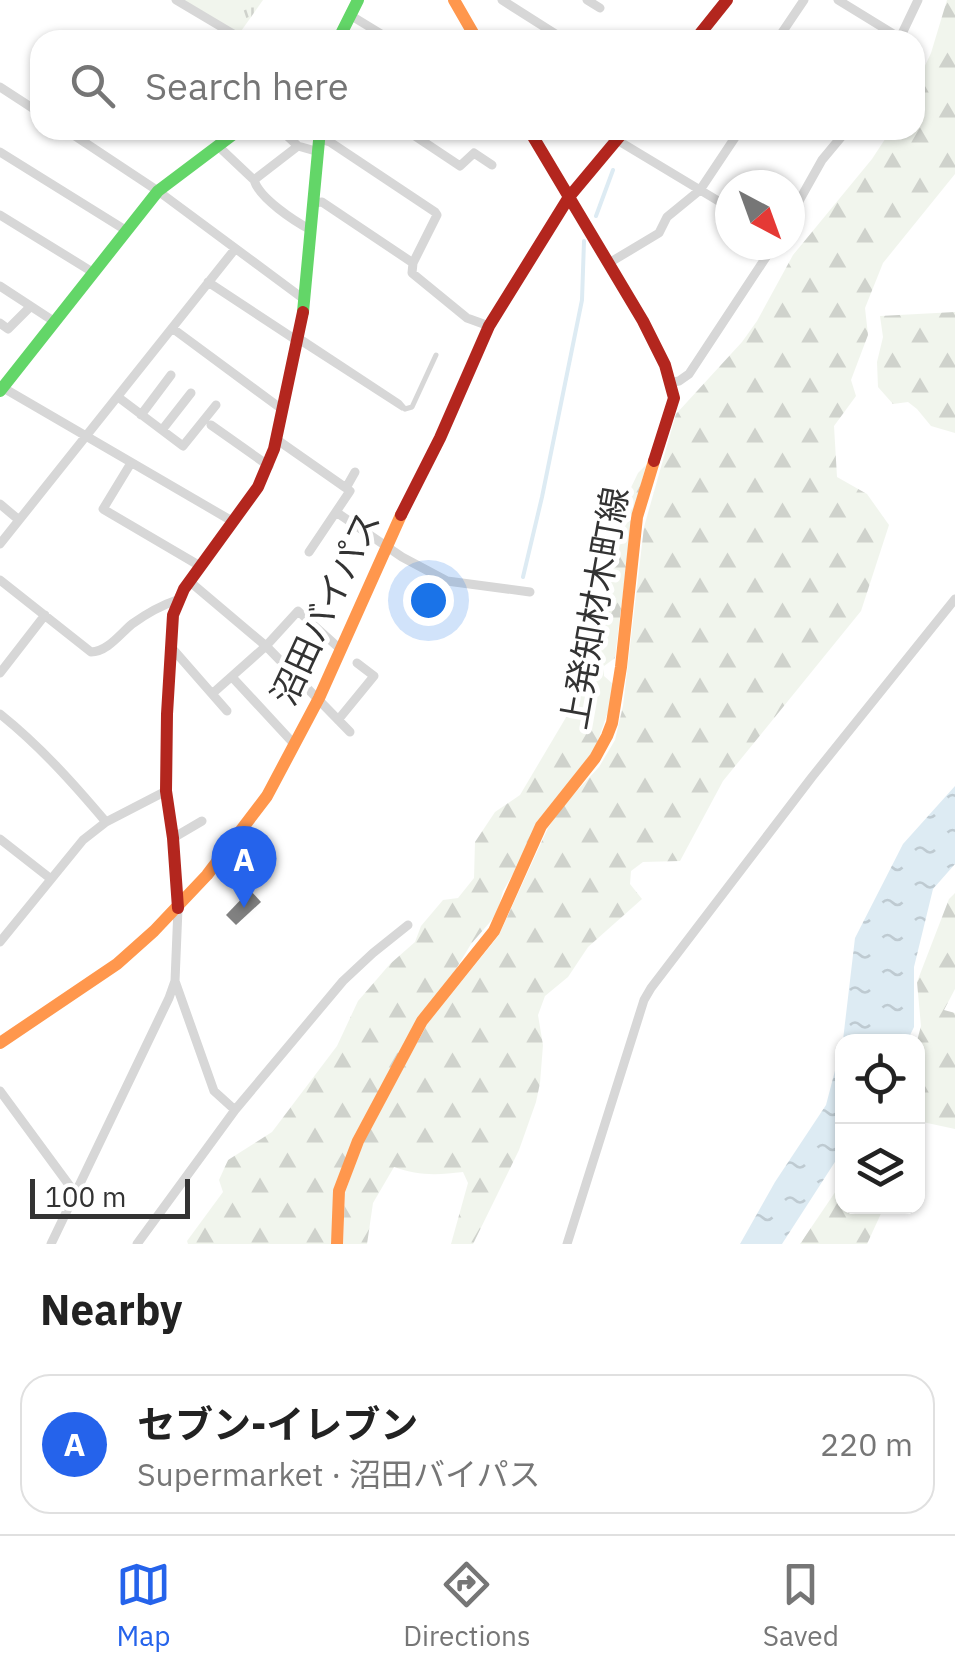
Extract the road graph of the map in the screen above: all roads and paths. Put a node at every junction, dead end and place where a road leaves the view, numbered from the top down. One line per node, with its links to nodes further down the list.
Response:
1 (176, 0): 14 (street)
2 (358, 0): 13 (street)
3 (454, 0): 17 (street)
4 (502, 0): 18 (street)
5 (587, 0): 11 (street)
6 (727, 0): 19 (street)
7 (804, 0): 20 (street)
8 (838, 0): 12 (street)
9 (866, 0): 12 (street)
10 (918, 0): 22 (street)
11 (600, 8)
12 (858, 12): 21 (street)
13 (350, 15): 15 (street); 16 (street)
14 (227, 30)
15 (343, 30)
16 (375, 30)
17 (472, 30)
18 (550, 30)
19 (703, 30)
20 (783, 30)
21 (886, 30)
22 (904, 30)
23 (0, 87): 24 (street)
24 (30, 106)
25 (81, 140): 42 (street)
26 (226, 140): 35 (street)
27 (291, 140): 36 (street)
28 (319, 140): 36 (street); 45 (street); 52 (street)
29 (421, 140): 38 (street)
30 (535, 140): 43 (street)
31 (617, 140): 43 (street, 沼田バイパス)
32 (628, 140): 40 (street)
33 (733, 140): 40 (street)
34 (839, 140): 41 (street)
35 (218, 146): 39 (street); 42 (street)
36 (298, 146): 39 (street)
37 (0, 152): 47 (street)
38 (492, 165)
39 (254, 180): 48 (street)
40 (700, 190): 44 (street); 51 (street)
41 (805, 190)
42 (158, 191): 47 (street); 49 (street)
43 (569, 197): 51 (street); 59 (street, 沼田バイパス)
44 (715, 199)
45 (314, 204): 48 (street); 52 (street)
46 (0, 215): 53 (street)
47 (127, 230): 53 (street)
48 (311, 230): 56 (street)
49 (235, 248): 54 (street); 56 (street)
50 (764, 260): 65 (street)
51 (608, 262): 65 (street)
52 (412, 263): 59 (street)
53 (94, 273): 58 (street)
54 (208, 282): 60 (street); 62 (street)
55 (0, 286): 57 (street)
56 (305, 300): 62 (street)
57 (30, 307): 58 (street); 61 (street)
58 (55, 322): 66 (street)
59 (489, 326): 85 (street, 沼田バイパス)
60 (172, 328): 68 (street); 70 (street)
61 (2, 329)
62 (297, 337): 63 (lane); 70 (street)
63 (436, 355)
64 (170, 375): 71 (street)
65 (672, 382): 123 (street, 上発知材木町線)
66 (1, 388): 74 (street)
67 (191, 393): 73 (street)
68 (118, 397): 71 (street); 74 (street)
69 (216, 405): 73 (street)
70 (283, 410): 75 (street)
71 (142, 414): 73 (street)
72 (211, 425): 77 (street)
73 (162, 430)
74 (86, 436): 76 (street); 82 (street)
75 (276, 439): 77 (street); 79 (street)
76 (131, 463): 83 (street); 87 (street)
77 (268, 466): 83 (street)
78 (354, 472): 79 (street)
79 (346, 488): 81 (street)
80 (0, 504): 82 (street)
81 (336, 512): 85 (street); 86 (street)
82 (20, 520): 84 (street)
83 (232, 521): 87 (street)
84 (0, 544)
85 (386, 544): 90 (street); 96 (street, 沼田バイパス)
86 (309, 552)
87 (200, 566): 89 (street)
88 (0, 580): 93 (street)
89 (189, 581): 92 (street); 95 (street)
90 (530, 592)
91 (955, 599): 124 (street)
92 (178, 600): 93 (street); 94 (street)
93 (45, 615): 98 (street)
94 (171, 646): 100 (street); 107 (street)
95 (266, 646): 96 (street); 99 (street); 101 (street)
96 (339, 648): 101 (street, 沼田バイパス)
97 (357, 663): 104 (street)
98 (0, 673)
99 (232, 677): 100 (street); 106 (street)
100 (213, 693): 102 (street)
101 (318, 698): 104 (street); 106 (street, 沼田バイパス)
102 (227, 710)
103 (0, 714): 109 (street)
104 (338, 720): 105 (street)
105 (350, 732)
106 (295, 745): 113 (street, 沼田バイパス)
107 (166, 790): 109 (street); 111 (street)
108 (202, 821): 111 (street)
109 (106, 822): 112 (street)
110 (0, 838): 112 (street)
111 (173, 838): 113 (street)
112 (51, 879): 115 (street)
113 (178, 908): 116 (street); 117 (street, 沼田バイパス)
114 (408, 925): 119 (street)
115 (0, 942)
116 (174, 980): 119 (street); 120 (street)
117 (0, 1043)
118 (0, 1091): 120 (street)
119 (235, 1110): 122 (street)
120 (75, 1192): 121 (street)
121 (50, 1244)
122 (137, 1244)
123 (338, 1244)
124 (567, 1244)

